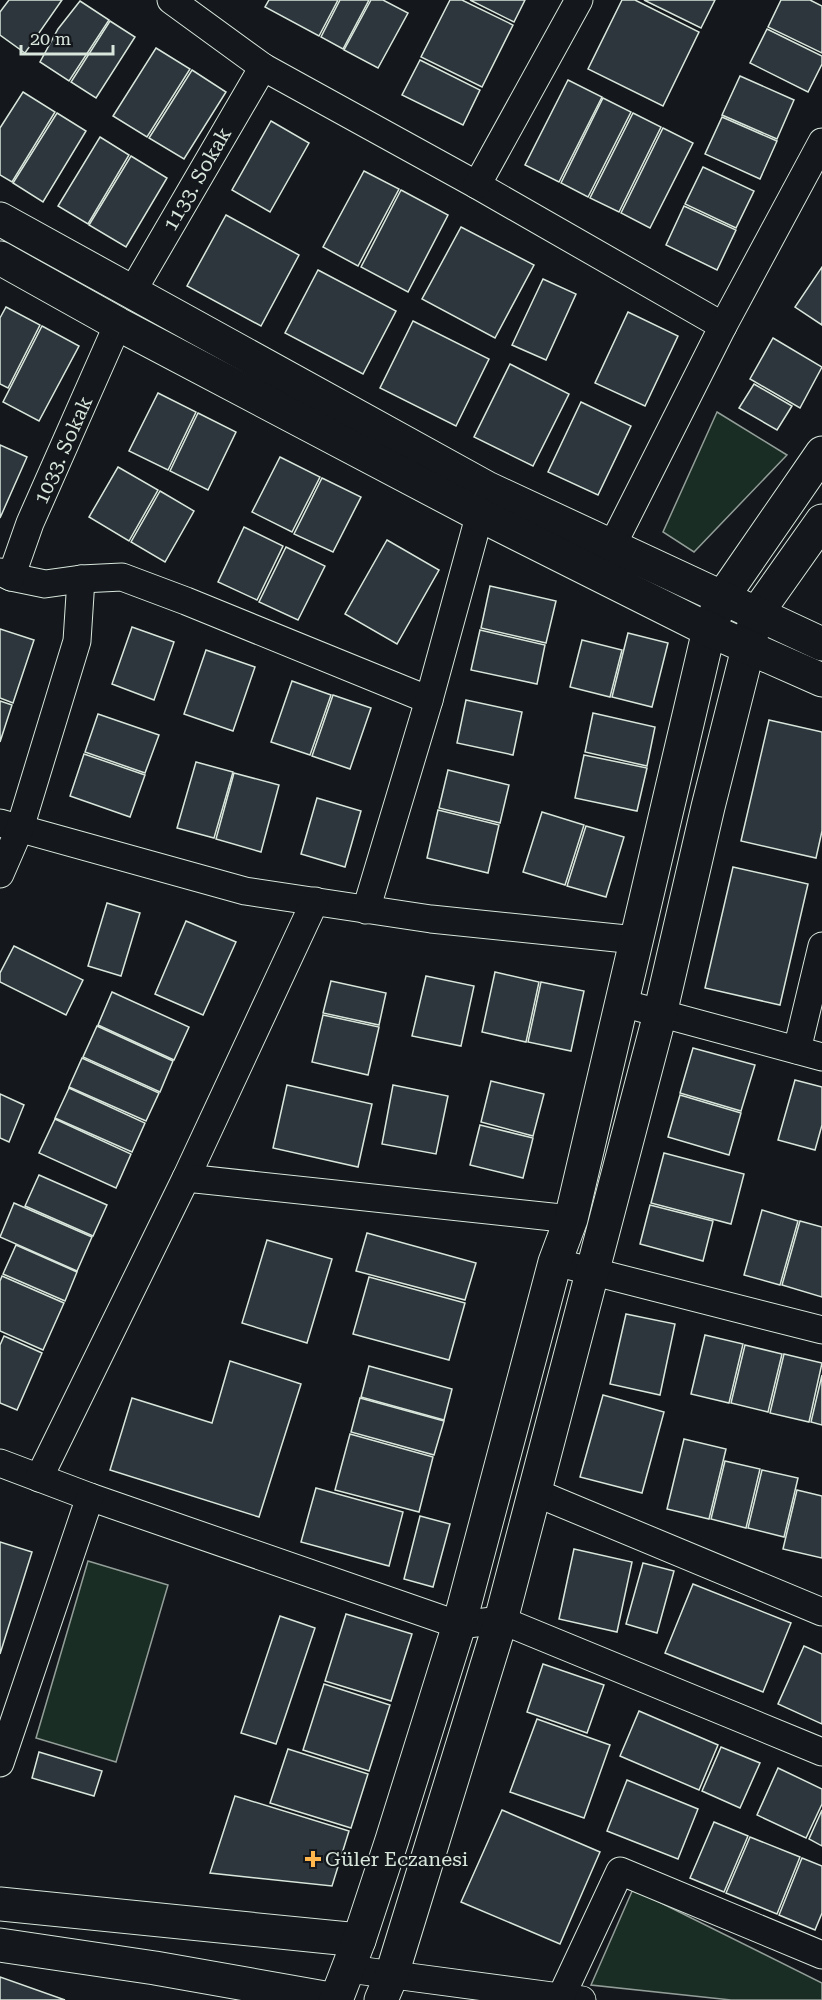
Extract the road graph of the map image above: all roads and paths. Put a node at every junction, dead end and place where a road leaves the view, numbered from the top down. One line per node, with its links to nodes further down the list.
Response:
1 (171, 0): 3 (street)
2 (579, 0): 5 (street)
3 (263, 67): 5 (street); 8 (street, 1133. Sokak)
4 (822, 142): 10 (street)
5 (477, 185): 10 (street)
6 (0, 219): 8 (main road)
7 (0, 258): 9 (main road)
8 (132, 292): 12 (main road)
9 (118, 324): 12 (main road); 15 (street, 1033. Sokak)
10 (723, 326): 14 (street)
11 (822, 453): 17 (main road)
12 (483, 502): 14 (main road); 19 (main road); 23 (street)
13 (822, 520): 18 (main road)
14 (612, 546): 17 (main road)
15 (5, 574): 16 (street)
16 (81, 579): 23 (street); 24 (street)
17 (722, 598): 18 (main road); 19 (main road)
18 (757, 613): 20 (main road); 21 (main road)
19 (709, 630): 21 (main road); 28 (main road)
20 (822, 644)
21 (748, 647): 22 (main road); 31 (main road)
22 (822, 680)
23 (429, 700): 27 (street)
24 (10, 826): 25 (street); 26 (street)
25 (0, 874)
26 (315, 901): 27 (street); 33 (street)
27 (366, 910): 28 (street)
28 (636, 940): 30 (main road)
29 (822, 946): 32 (street)
30 (622, 1003): 31 (street); 34 (main road)
31 (660, 1014): 32 (street); 36 (main road)
32 (810, 1054)
33 (186, 1178): 34 (street); 39 (street)
34 (571, 1219): 35 (main road)
35 (555, 1263): 36 (street); 44 (main road)
36 (593, 1271): 37 (street); 40 (main road)
37 (822, 1330)
38 (0, 1463): 39 (street)
39 (39, 1478): 41 (street)
40 (534, 1492): 42 (street); 43 (main road)
41 (90, 1497): 44 (street); 46 (street)
42 (822, 1612)
43 (501, 1620): 44 (street); 45 (street); 51 (main road)
44 (459, 1625): 49 (main road)
45 (822, 1752)
46 (0, 1763)
47 (0, 1904): 49 (main road)
48 (0, 1945): 53 (main road)
49 (354, 1954): 51 (street); 53 (main road)
50 (822, 1955): 52 (street)
51 (387, 1987): 52 (street)
52 (572, 1998)
53 (336, 2000)

